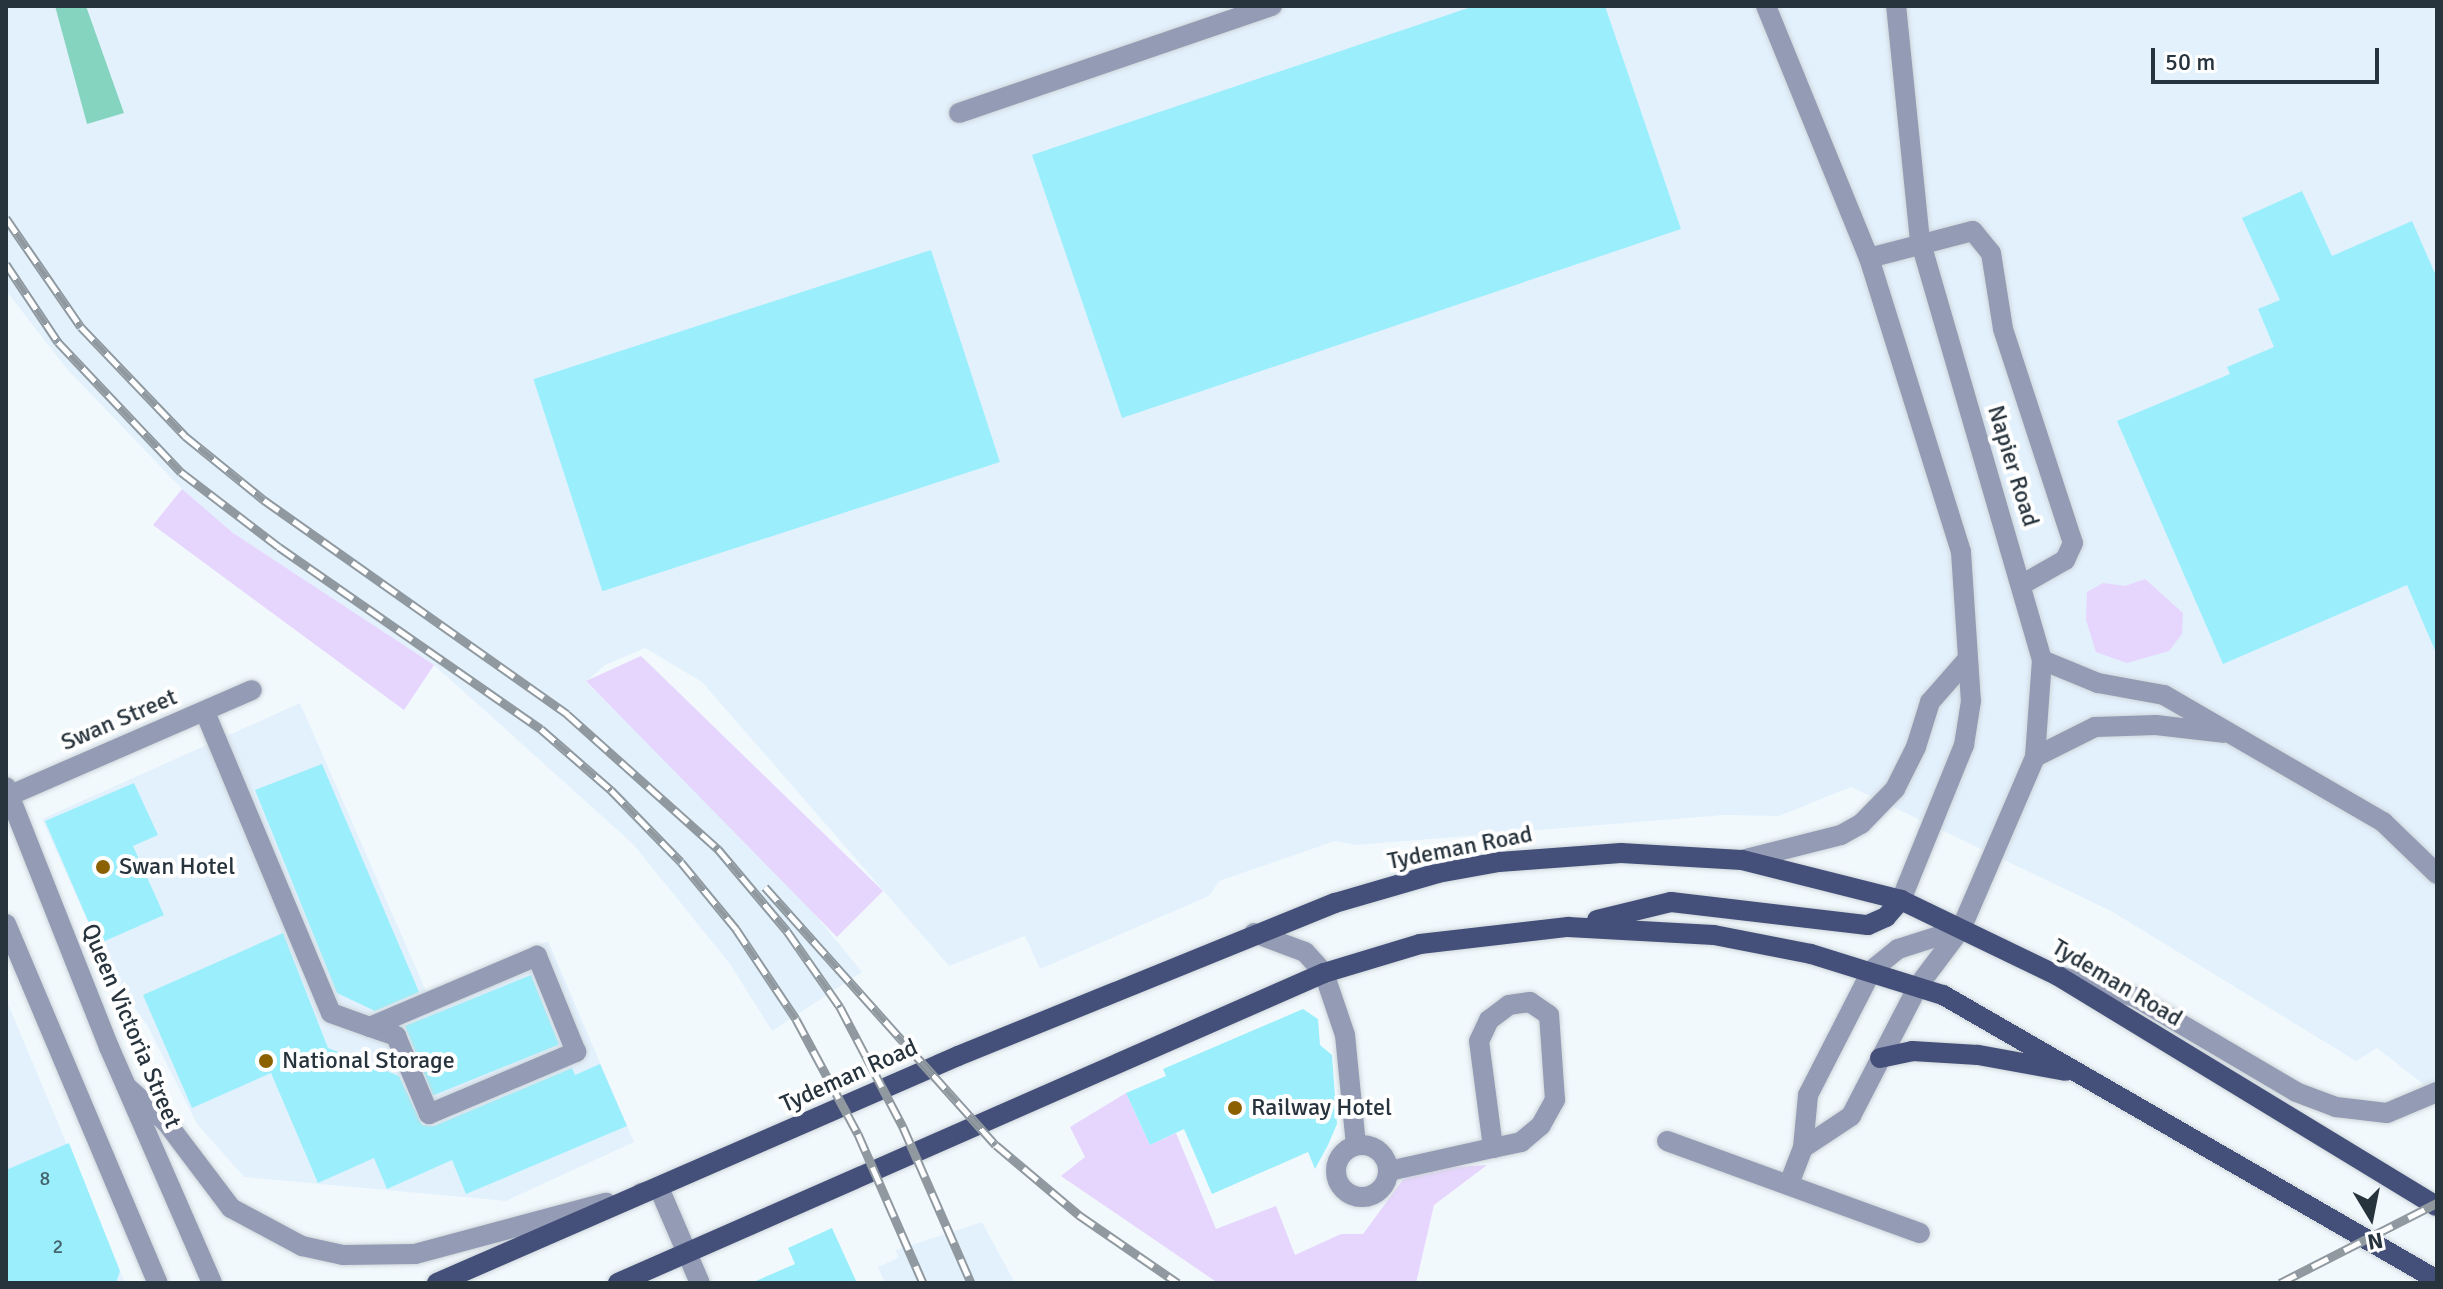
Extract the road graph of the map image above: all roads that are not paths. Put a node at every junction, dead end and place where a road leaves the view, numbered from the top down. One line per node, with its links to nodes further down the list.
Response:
1 (1272, 6): 4 (street)
2 (1766, 6): 6 (street)
3 (1896, 6): 5 (street, Napier Road)
4 (959, 113)
5 (1920, 241): 6 (street); 7 (street, Napier Road); 7 (street)
6 (1869, 258): 9 (street)
7 (2021, 585): 8 (street, Napier Road)
8 (2042, 660): 12 (street); 13 (street, Napier Road)
9 (1966, 661): 15 (street); 17 (street)
10 (252, 690): 11 (street, Swan Street)
11 (205, 712): 14 (street, Swan Street); 26 (street)
12 (2236, 734): 13 (street); 16 (street)
13 (2035, 757): 20 (street, Napier Road)
14 (7, 793): 29 (street, Queen Victoria Street)
15 (1742, 860): 17 (main road, Tydeman Road); 21 (main road, Tydeman Road)
16 (2437, 874)
17 (1901, 900): 19 (main road); 20 (main road, Tydeman Road)
18 (6, 924): 42 (street)
19 (1568, 927): 22 (main road); 23 (main road)
20 (1961, 929): 22 (street); 24 (main road, Tydeman Road); 25 (street, Napier Road)
21 (1254, 933): 23 (street); 37 (main road, Tydeman Road)
22 (1872, 970): 25 (main road); 34 (street)
23 (1324, 973): 32 (street); 40 (main road)
24 (2058, 976): 30 (street); 38 (main road, Tydeman Road)
25 (1918, 986): 27 (street, Napier Road); 28 (main road)
26 (370, 1027): 26 (street)
27 (1880, 1058): 28 (main road); 34 (street, Napier Road)
28 (2082, 1074): 41 (main road)
29 (128, 1088): 37 (street); 43 (street, Queen Victoria Street)
30 (2437, 1092)
31 (1667, 1141): 36 (street)
32 (1356, 1145): 35 (street); 35 (street)
33 (1493, 1148): 33 (street); 35 (street)
34 (1803, 1148): 36 (street)
35 (1389, 1171)
36 (1789, 1184): 39 (street)
37 (659, 1188): 40 (street); 44 (main road, Tydeman Road)
38 (2437, 1206)
39 (1920, 1233)
40 (687, 1252): 45 (main road); 46 (street)
41 (2437, 1280)
42 (158, 1283)
43 (212, 1283)
44 (437, 1283)
45 (618, 1283)
46 (700, 1283)

